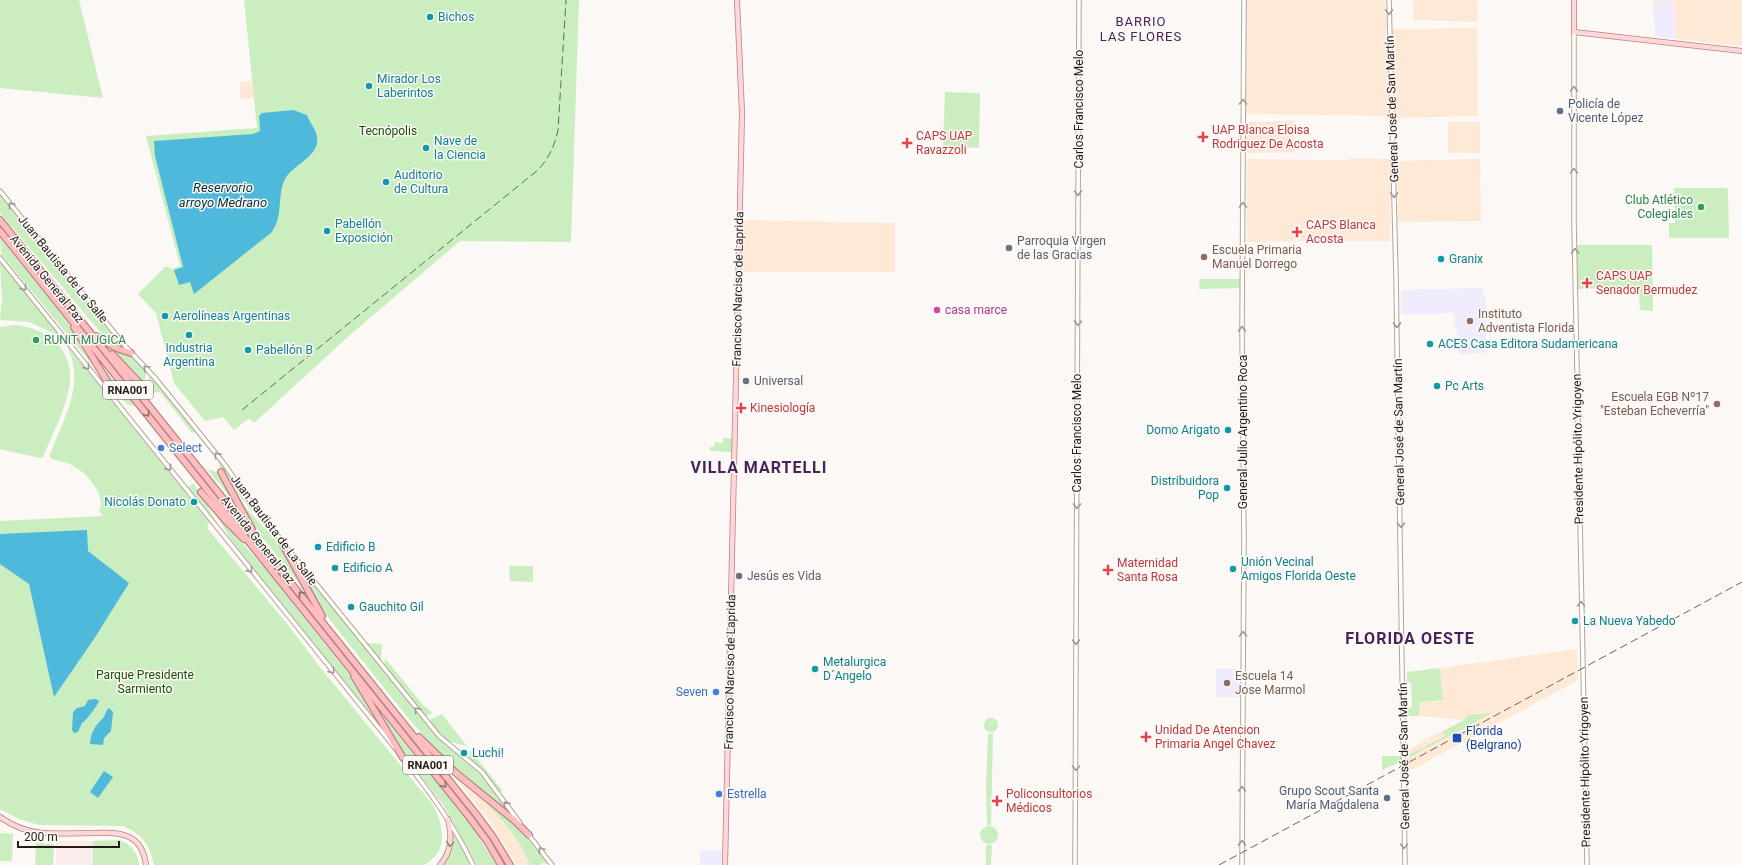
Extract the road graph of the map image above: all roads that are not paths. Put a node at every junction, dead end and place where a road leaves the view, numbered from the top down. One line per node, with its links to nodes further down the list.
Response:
1 (737, 0): 35 (main road, Francisco Narciso de Laprida)
2 (1079, 0): 36 (street, Carlos Francisco Melo, one-way to 36)
3 (1244, 0): 37 (street, General Julio Argentino Roca, one-way to 3)
4 (1389, 0): 38 (street, General José de San Martín, one-way to 38)
5 (1574, 0): 6 (main road)
6 (1574, 32): 7 (main road); 39 (street, Presidente Hipólito Yrigoyen, one-way to 6)
7 (1742, 51)
8 (0, 191): 14 (street, Juan Bautista de La Salle, one-way to 8)
9 (0, 220): 13 (highway, Avenida General Paz / RNA001)
10 (0, 231): 12 (highway, Avenida General Paz / RNA001)
11 (0, 258): 25 (street, Avenida General Paz, one-way to 25)
12 (65, 311): 16 (highway); 21 (highway, Avenida General Paz / RNA001, one-way to 21)
13 (92, 334): 14 (highway); 15 (highway); 19 (highway, Avenida General Paz / RNA001)
14 (131, 353): 20 (street, Juan Bautista de La Salle, one-way to 14)
15 (147, 391)
16 (115, 394)
17 (221, 472): 19 (highway)
18 (201, 492): 21 (highway)
19 (259, 542): 22 (highway, Avenida General Paz / RNA001, one-way to 19)
20 (282, 543): 22 (highway); 28 (street, Juan Bautista de La Salle, one-way to 20)
21 (255, 549): 23 (highway, Avenida General Paz / RNA001)
22 (334, 635): 24 (highway, Avenida General Paz / RNA001)
23 (350, 667): 25 (highway); 32 (highway, Avenida General Paz / RNA001, one-way to 32)
24 (400, 718): 28 (highway); 33 (highway, Avenida General Paz / RNA001)
25 (403, 758): 27 (street, Avenida General Paz)
26 (0, 817): 29 (main road)
27 (448, 819): 30 (main road, one-way to 30); 31 (street, Avenida General Paz)
28 (529, 835): 34 (street, Juan Bautista de La Salle, one-way to 28)
29 (146, 865)
30 (440, 865)
31 (473, 865)
32 (501, 865)
33 (510, 865)
34 (552, 865)
35 (725, 865)
36 (1075, 865)
37 (1242, 865)
38 (1405, 865)
39 (1587, 865)

